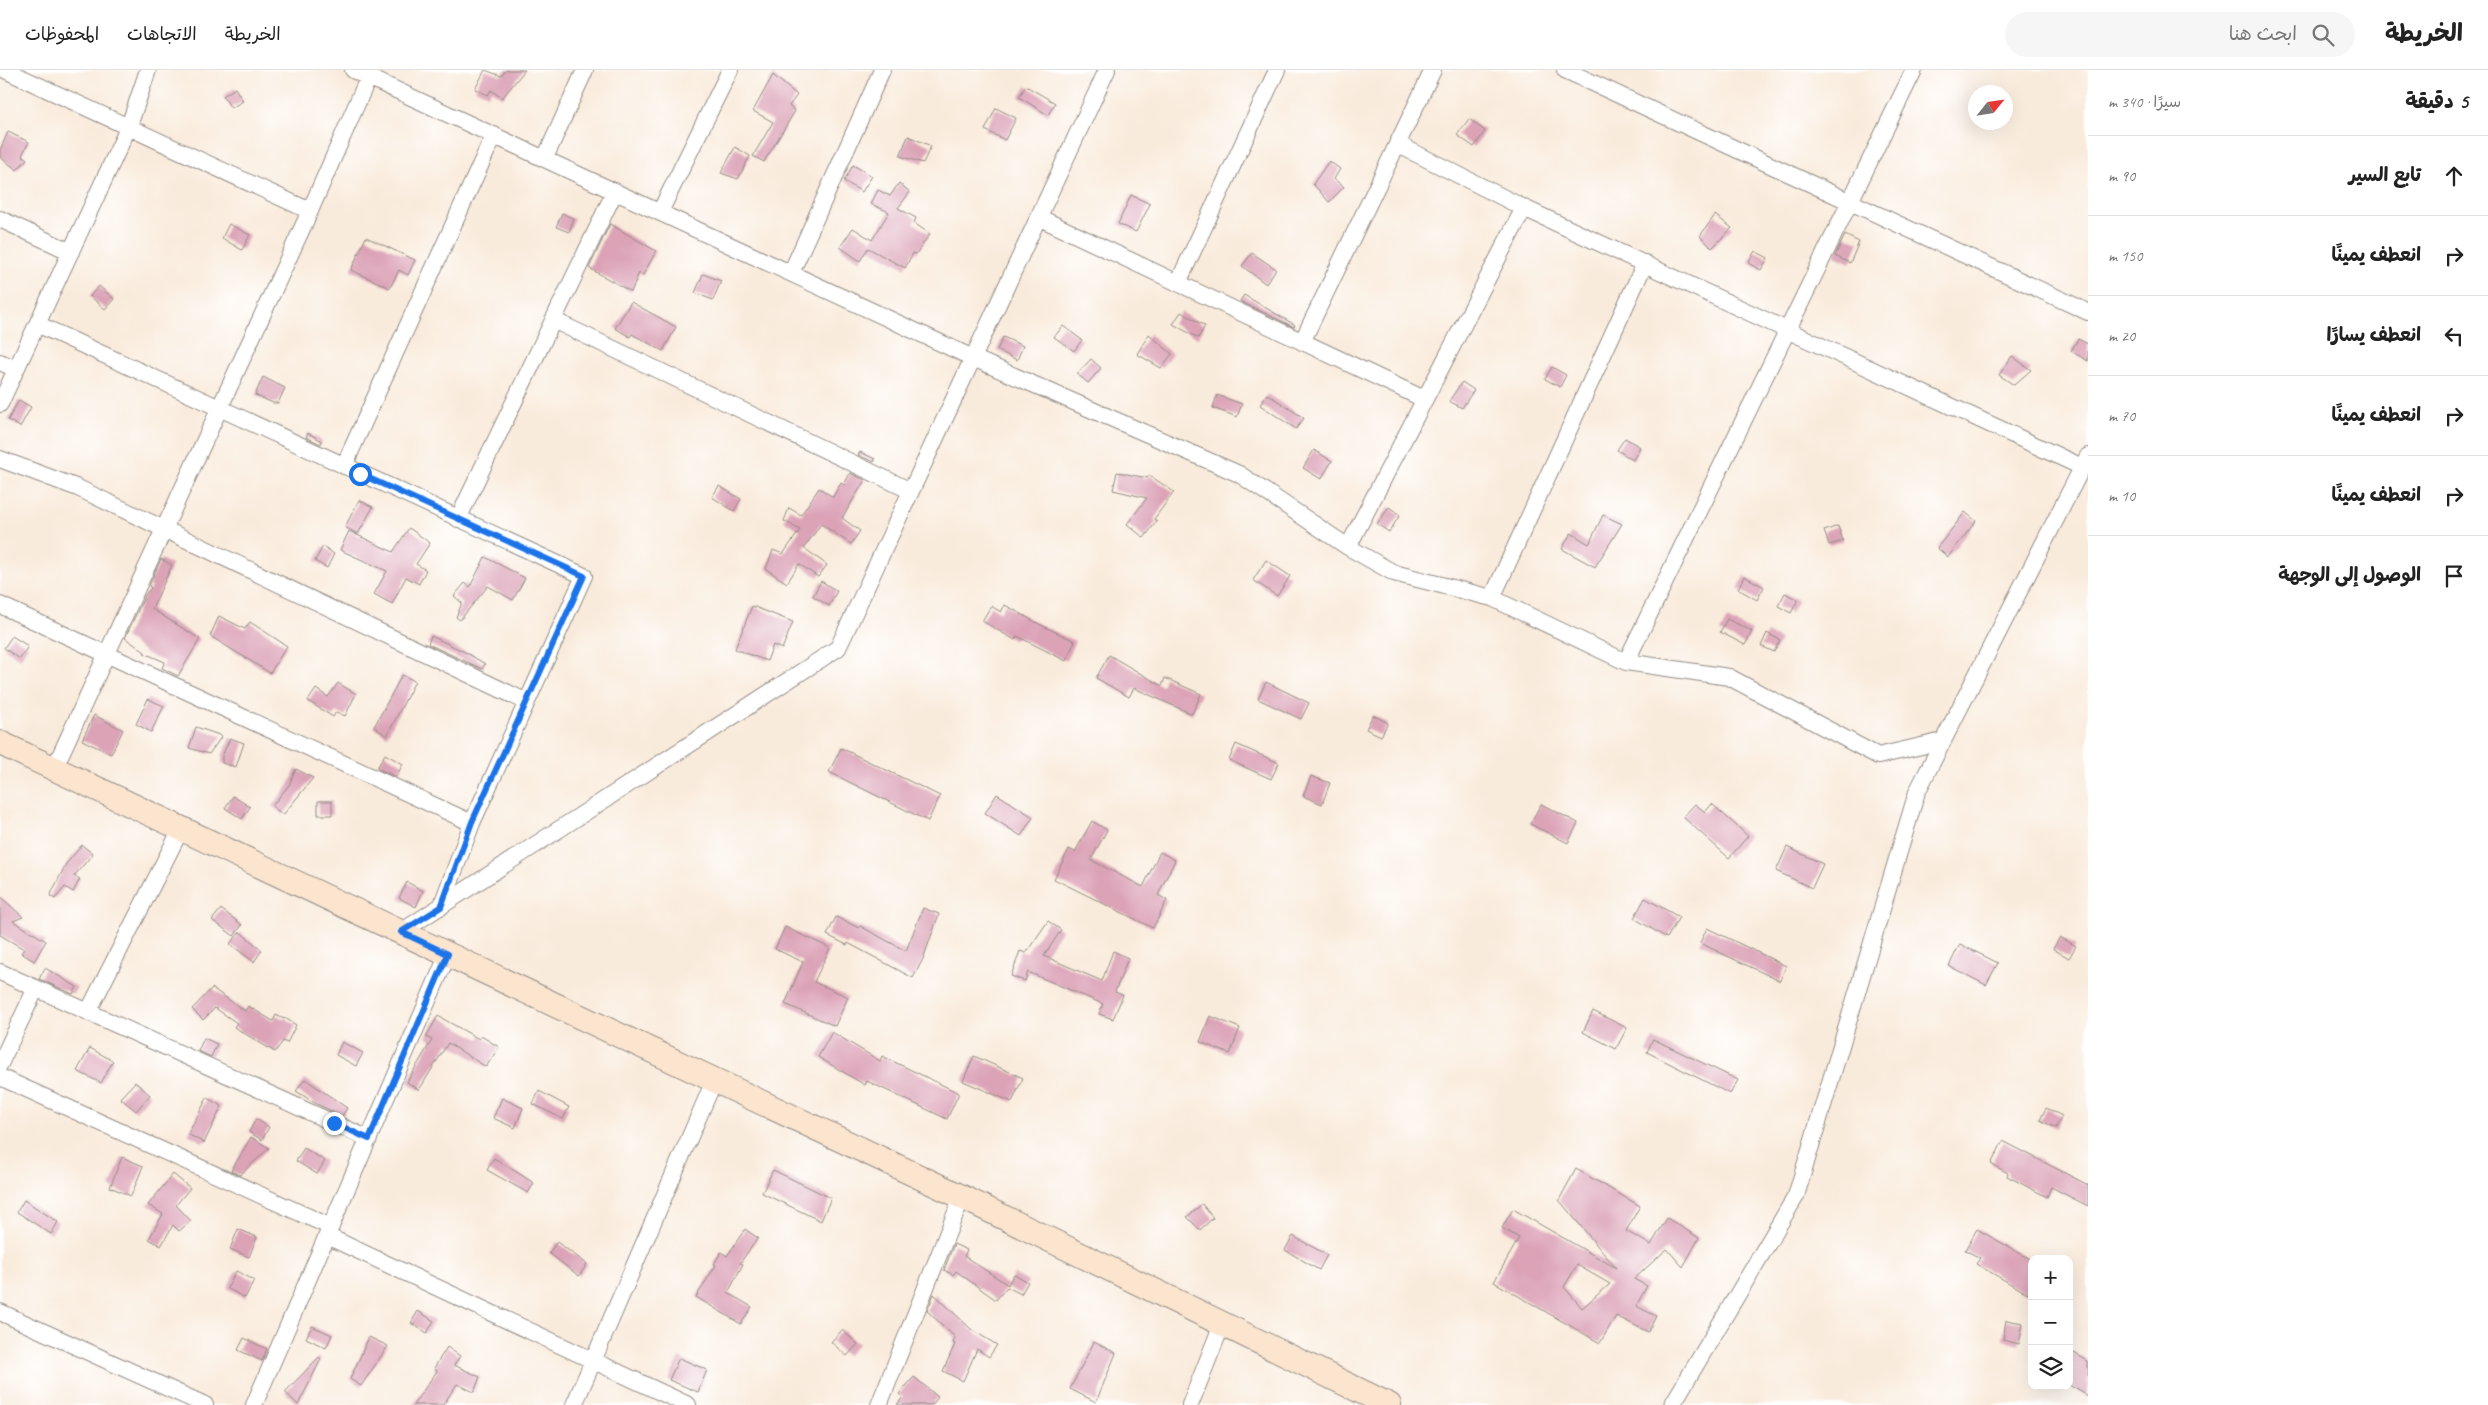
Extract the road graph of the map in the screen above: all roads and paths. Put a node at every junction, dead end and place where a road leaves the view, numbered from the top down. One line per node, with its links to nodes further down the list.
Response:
1 (5, 70): 13 (street)
2 (148, 70): 13 (street)
3 (353, 70): 12 (street)
4 (584, 70): 16 (street)
5 (730, 70): 21 (street)
6 (882, 70): 26 (street)
7 (1107, 70): 22 (street)
8 (1277, 70): 27 (street)
9 (1433, 70): 15 (street)
10 (1565, 70): 18 (street)
11 (1914, 70): 18 (street)
12 (369, 76): 14 (street); 20 (street)
13 (129, 126): 20 (street); 24 (street)
14 (494, 135): 16 (street); 41 (street)
15 (1397, 144): 19 (street); 32 (street)
16 (545, 158): 17 (street)
17 (615, 191): 21 (street); 29 (street)
18 (1849, 201): 28 (street); 31 (street)
19 (1524, 208): 25 (street); 36 (street)
20 (310, 211): 38 (street)
21 (660, 212): 26 (street)
22 (1038, 217): 27 (street); 33 (street)
23 (0, 219): 24 (street)
24 (71, 252): 30 (street)
25 (1645, 263): 31 (street); 46 (street)
26 (791, 273): 33 (street)
27 (1178, 283): 32 (street)
28 (2088, 312)
29 (553, 320): 42 (street); 43 (street)
30 (37, 324): 35 (street); 38 (street)
31 (1787, 329): 40 (street); 49 (street)
32 (1302, 342): 36 (street)
33 (973, 358): 42 (street); 45 (street)
34 (0, 362): 35 (street)
35 (16, 369): 37 (street)
36 (1424, 399): 45 (street)
37 (0, 404)
38 (219, 409): 41 (street); 44 (street)
39 (0, 459): 44 (street)
40 (2085, 462): 51 (street)
41 (344, 466): 43 (street)
42 (911, 491): 56 (street)
43 (458, 519): 50 (street)
44 (164, 529): 48 (street); 50 (street)
45 (1348, 547): 46 (street)
46 (1492, 598): 49 (street)
47 (0, 605): 48 (street)
48 (107, 653): 53 (street); 54 (street)
49 (1626, 662): 51 (street)
50 (527, 702): 54 (street)
51 (1943, 741): 78 (street)
52 (0, 743): 53 (main road)
53 (54, 768): 55 (main road)
54 (472, 822): 56 (street)
55 (182, 829): 57 (main road); 61 (street)
56 (441, 907): 57 (street)
57 (401, 932): 58 (main road)
58 (448, 954): 64 (main road); 65 (street)
59 (0, 972): 60 (street)
60 (36, 988): 61 (street); 62 (street)
61 (88, 1012): 65 (street)
62 (0, 1064)
63 (0, 1076): 67 (street)
64 (714, 1081): 66 (main road); 70 (street)
65 (369, 1139): 67 (street)
66 (962, 1197): 69 (main road); 75 (street)
67 (329, 1232): 70 (street); 72 (street)
68 (0, 1312): 71 (street)
69 (1222, 1324): 76 (street); 77 (main road)
70 (592, 1360): 73 (street); 74 (street)
71 (206, 1405)
72 (254, 1405)
73 (574, 1405)
74 (688, 1405)
75 (879, 1405)
76 (1190, 1405)
77 (1389, 1405)
78 (1672, 1405)

